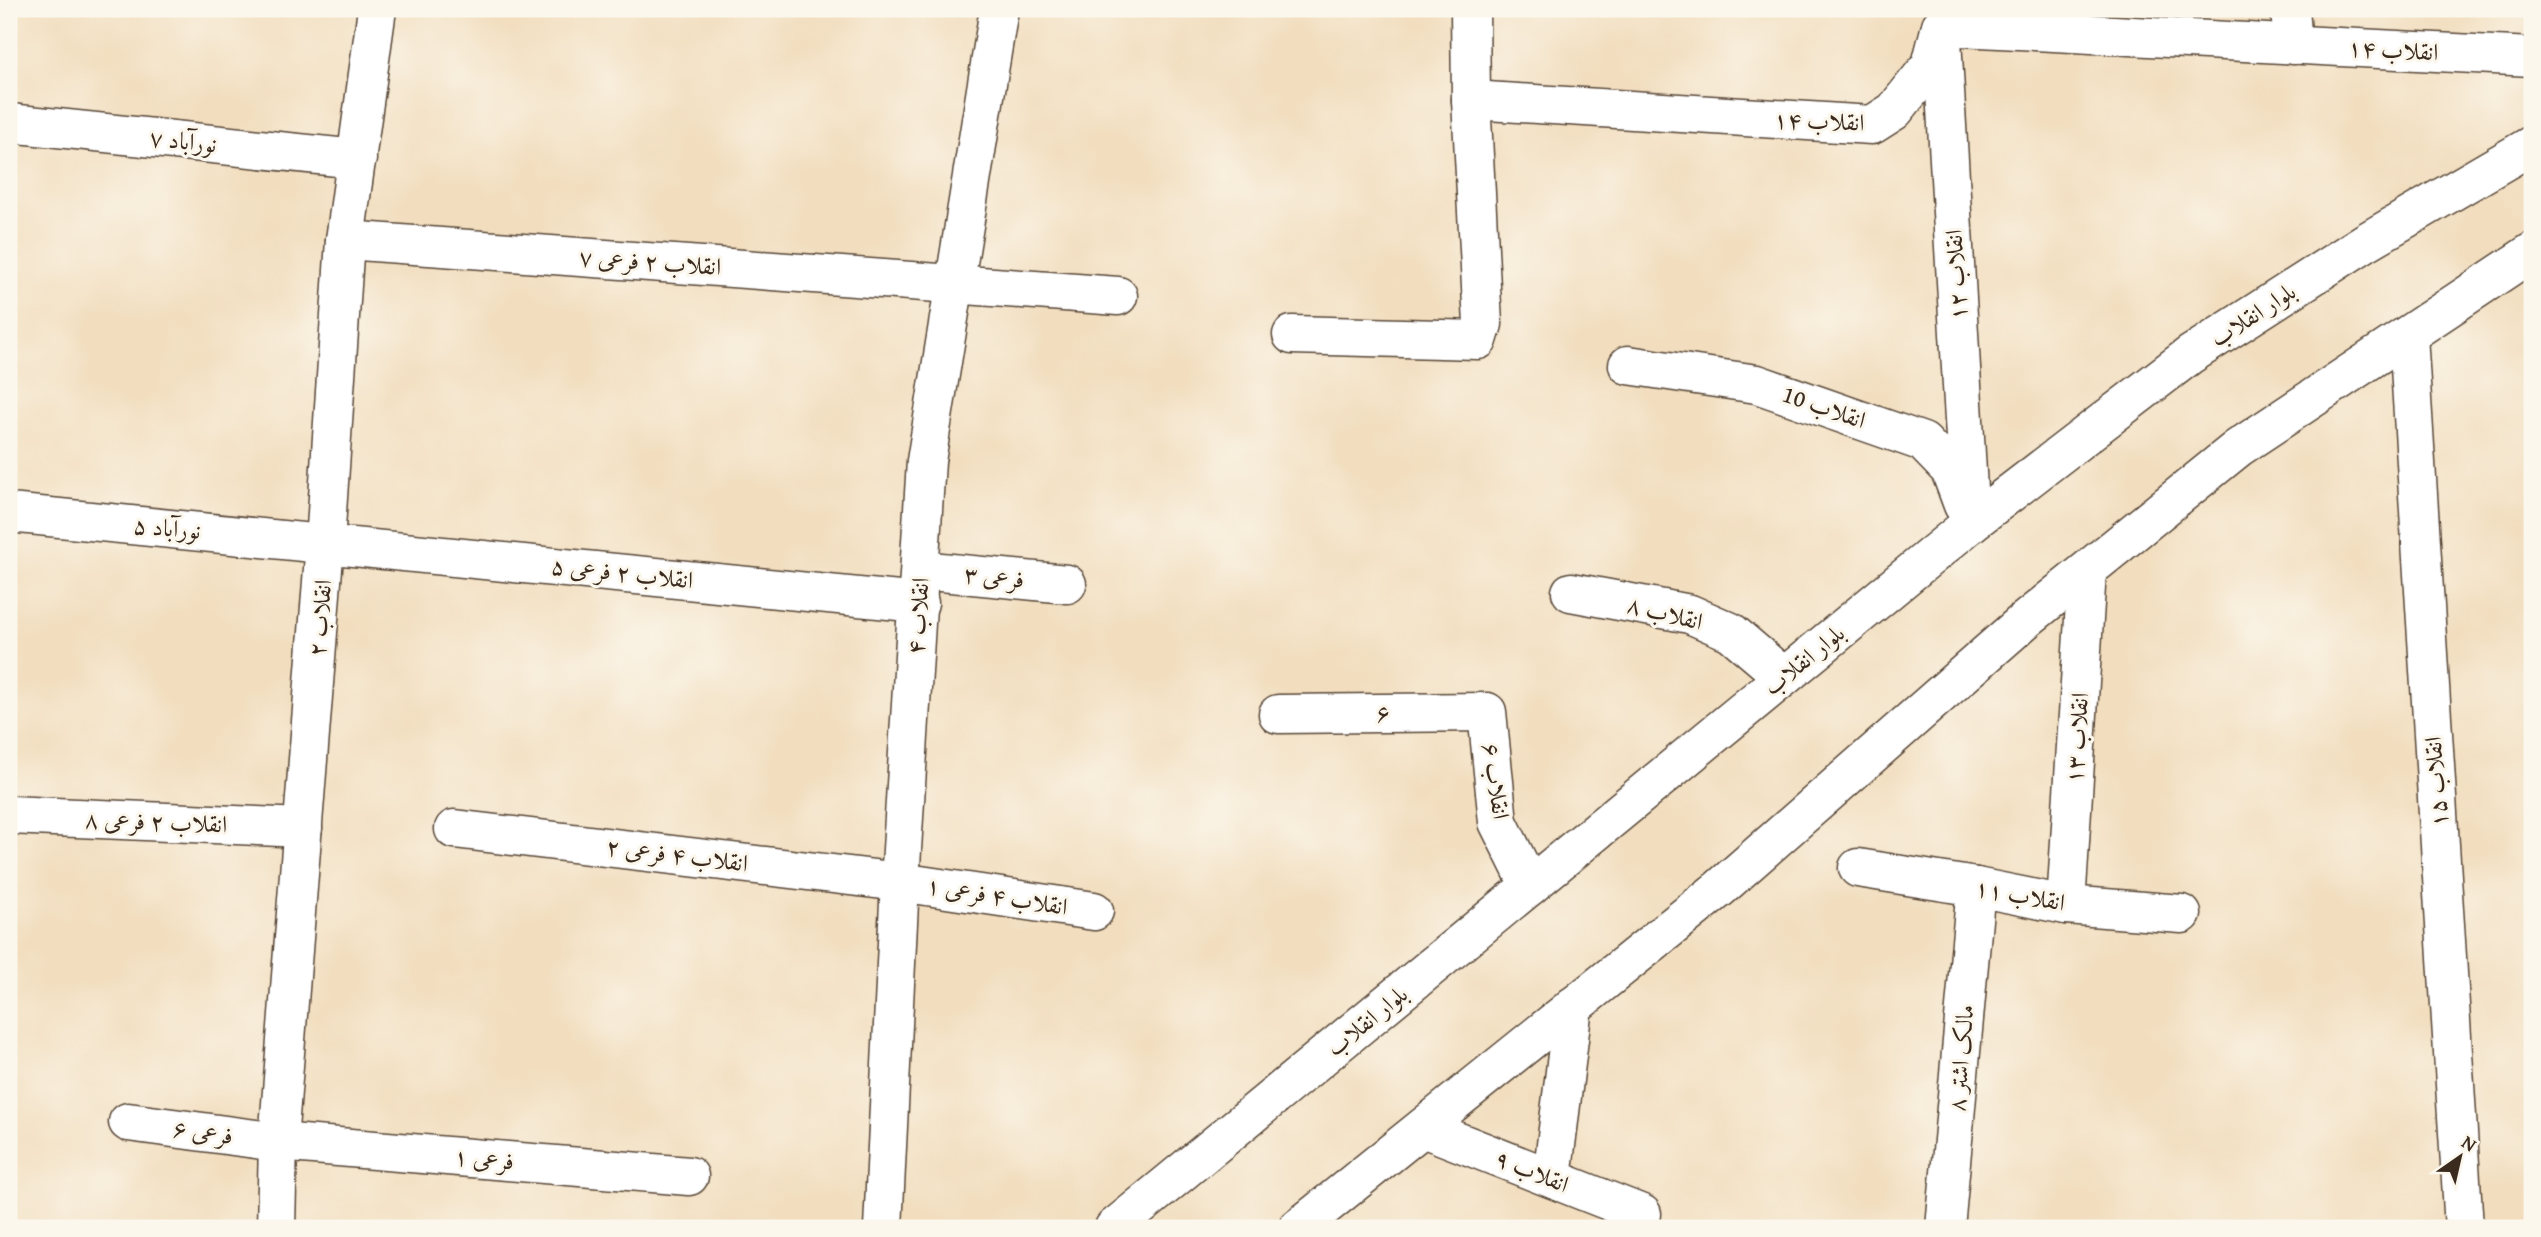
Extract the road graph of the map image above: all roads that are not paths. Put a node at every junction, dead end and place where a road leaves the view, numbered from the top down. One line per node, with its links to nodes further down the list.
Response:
1 (377, 9): 10 (street, انقلاب ۲)
2 (999, 9): 13 (street, انقلاب ۴)
3 (1470, 9): 7 (street)
4 (1942, 17): 5 (street, انقلاب ۱۴); 7 (street, انقلاب ۱۴); 19 (street, انقلاب ۱۲)
5 (2292, 27): 6 (street, انقلاب ۱۴)
6 (2532, 57)
7 (1471, 100): 15 (street)
8 (9, 123): 10 (street, نورآباد ۷)
9 (2532, 145): 19 (street, بلوار انقلاب)
10 (357, 159): 11 (street, انقلاب ۲)
11 (345, 240): 13 (street, انقلاب ۲ فرعی ۷); 20 (street, انقلاب ۲)
12 (2532, 252): 16 (street)
13 (954, 284): 14 (street, انقلاب ۲ فرعی ۷); 23 (street, انقلاب ۴)
14 (1118, 296)
15 (1292, 335)
16 (2408, 335): 21 (street); 50 (street, انقلاب ۱۵)
17 (1628, 365): 19 (street, انقلاب 10)
18 (9, 513): 20 (street, نورآباد ۵)
19 (1970, 524): 25 (street, بلوار انقلاب)
20 (326, 543): 23 (street, انقلاب ۲ فرعی ۵); 29 (street, انقلاب ۲)
21 (2087, 571): 35 (street, انقلاب ۱۳); 38 (street)
22 (1067, 584): 23 (street, فرعی ۳)
23 (920, 586): 32 (street, انقلاب ۴)
24 (1571, 592): 25 (street, انقلاب ۸)
25 (1784, 677): 33 (street, بلوار انقلاب)
26 (1487, 712): 27 (street, ۶); 33 (street, انقلاب ۶)
27 (1278, 715)
28 (9, 816): 29 (street, انقلاب ۲ فرعی ۸)
29 (303, 828): 41 (street, انقلاب ۲)
30 (454, 829): 32 (street, انقلاب ۴ فرعی ۲)
31 (1858, 868): 34 (street, انقلاب ۱۱)
32 (900, 882): 36 (street, انقلاب ۴ فرعی ۱); 46 (street, انقلاب ۴)
33 (1530, 886): 47 (street, بلوار انقلاب)
34 (1976, 887): 35 (street, انقلاب ۱۱); 49 (street, مالک اشتر ۸)
35 (2066, 905): 37 (street, انقلاب ۱۱)
36 (1094, 911)
37 (2182, 914)
38 (1573, 1006): 40 (street); 43 (street)
39 (128, 1122): 41 (street, فرعی ۶)
40 (1423, 1128): 43 (street, انقلاب ۹); 48 (street)
41 (278, 1142): 42 (street, فرعی ۱); 45 (street, انقلاب ۲)
42 (690, 1176)
43 (1552, 1178): 44 (street, انقلاب ۹)
44 (1642, 1214)
45 (276, 1228)
46 (883, 1228)
47 (1114, 1228)
48 (1298, 1228)
49 (1945, 1228)
50 (2464, 1228)

